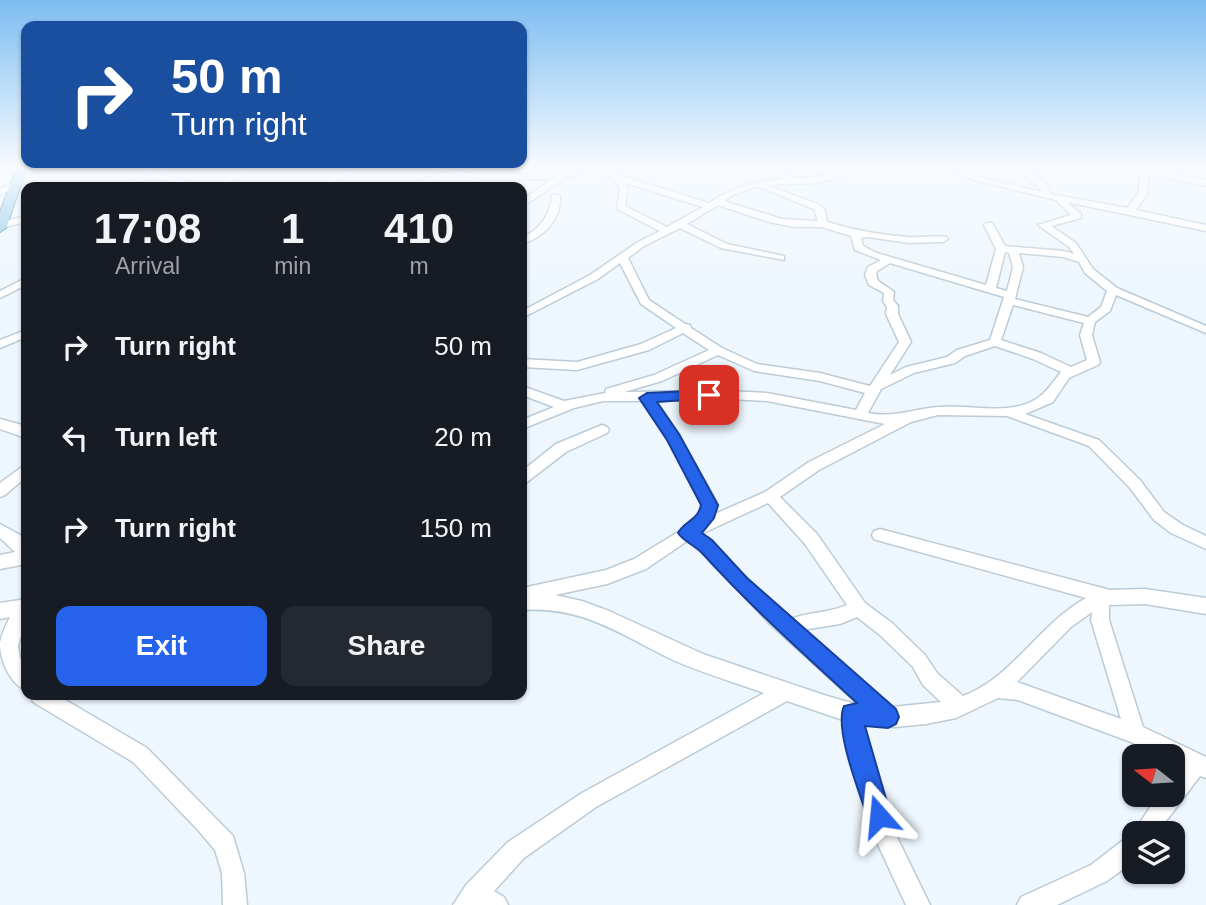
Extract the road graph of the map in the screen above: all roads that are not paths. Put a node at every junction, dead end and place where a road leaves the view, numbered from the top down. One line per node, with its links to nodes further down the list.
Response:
1 (7, 209): 15 (main road)
2 (554, 209): 19 (street)
3 (624, 209): 17 (street)
4 (707, 209): 13 (street)
5 (732, 209): 12 (street)
6 (819, 209): 12 (street)
7 (1069, 209): 24 (street)
8 (1120, 209): 10 (street)
9 (1132, 209): 10 (street)
10 (1129, 211): 16 (street)
11 (21, 221): 15 (street)
12 (823, 224): 18 (street)
13 (681, 225): 17 (street); 23 (street)
14 (989, 225): 21 (street)
15 (1, 227)
16 (1206, 228)
17 (667, 231): 22 (street)
18 (857, 236): 20 (street); 25 (street)
19 (527, 238)
20 (943, 239)
21 (1007, 250): 24 (street); 27 (street); 30 (street)
22 (623, 258): 31 (street); 33 (street)
23 (780, 258)
24 (1082, 260): 28 (street)
25 (887, 261): 27 (street); 41 (street)
26 (21, 284): 29 (street)
27 (990, 290): 30 (street)
28 (1113, 290): 32 (street); 34 (street)
29 (0, 296)
30 (1010, 298): 32 (street); 36 (street)
31 (527, 312)
32 (1090, 321): 40 (street)
33 (686, 327): 38 (street); 39 (street)
34 (1206, 330)
35 (21, 335): 37 (street)
36 (995, 342): 40 (street); 41 (street)
37 (0, 344)
38 (718, 351): 41 (street); 43 (street)
39 (527, 364)
40 (1071, 372): 46 (street)
41 (875, 388): 47 (street)
42 (527, 392): 45 (street)
43 (603, 397): 44 (street); 45 (street)
44 (647, 398): 47 (street); 57 (street)
45 (572, 405): 49 (street)
46 (1008, 412): 48 (street); 60 (street)
47 (860, 416): 48 (street)
48 (906, 418): 56 (street)
49 (527, 423)
50 (0, 424): 51 (street)
51 (21, 429)
52 (603, 430): 54 (street)
53 (21, 473): 55 (street)
54 (527, 474)
55 (0, 491)
56 (769, 496): 57 (street); 68 (street)
57 (693, 529): 64 (street); 71 (street)
58 (0, 530): 61 (street)
59 (880, 535): 65 (street)
60 (1206, 543)
61 (21, 549)
62 (21, 556): 63 (street)
63 (0, 562)
64 (530, 595): 74 (street)
65 (1105, 598): 66 (street); 73 (street); 79 (street)
66 (1206, 606)
67 (21, 608): 69 (street)
68 (859, 608): 71 (street); 76 (street)
69 (0, 611)
70 (21, 614): 72 (street)
71 (788, 628): 78 (street)
72 (21, 674)
73 (995, 689): 76 (street); 79 (street)
74 (786, 691): 77 (street); 83 (street)
75 (48, 700): 84 (street)
76 (959, 706): 78 (street)
77 (852, 714): 78 (street); 86 (street)
78 (888, 717)
79 (1135, 734): 80 (street)
80 (1201, 766): 81 (street)
81 (1185, 781)
82 (1122, 857): 87 (street)
83 (469, 899): 85 (street)
84 (234, 905)
85 (496, 905)
86 (918, 905)
87 (1029, 905)

